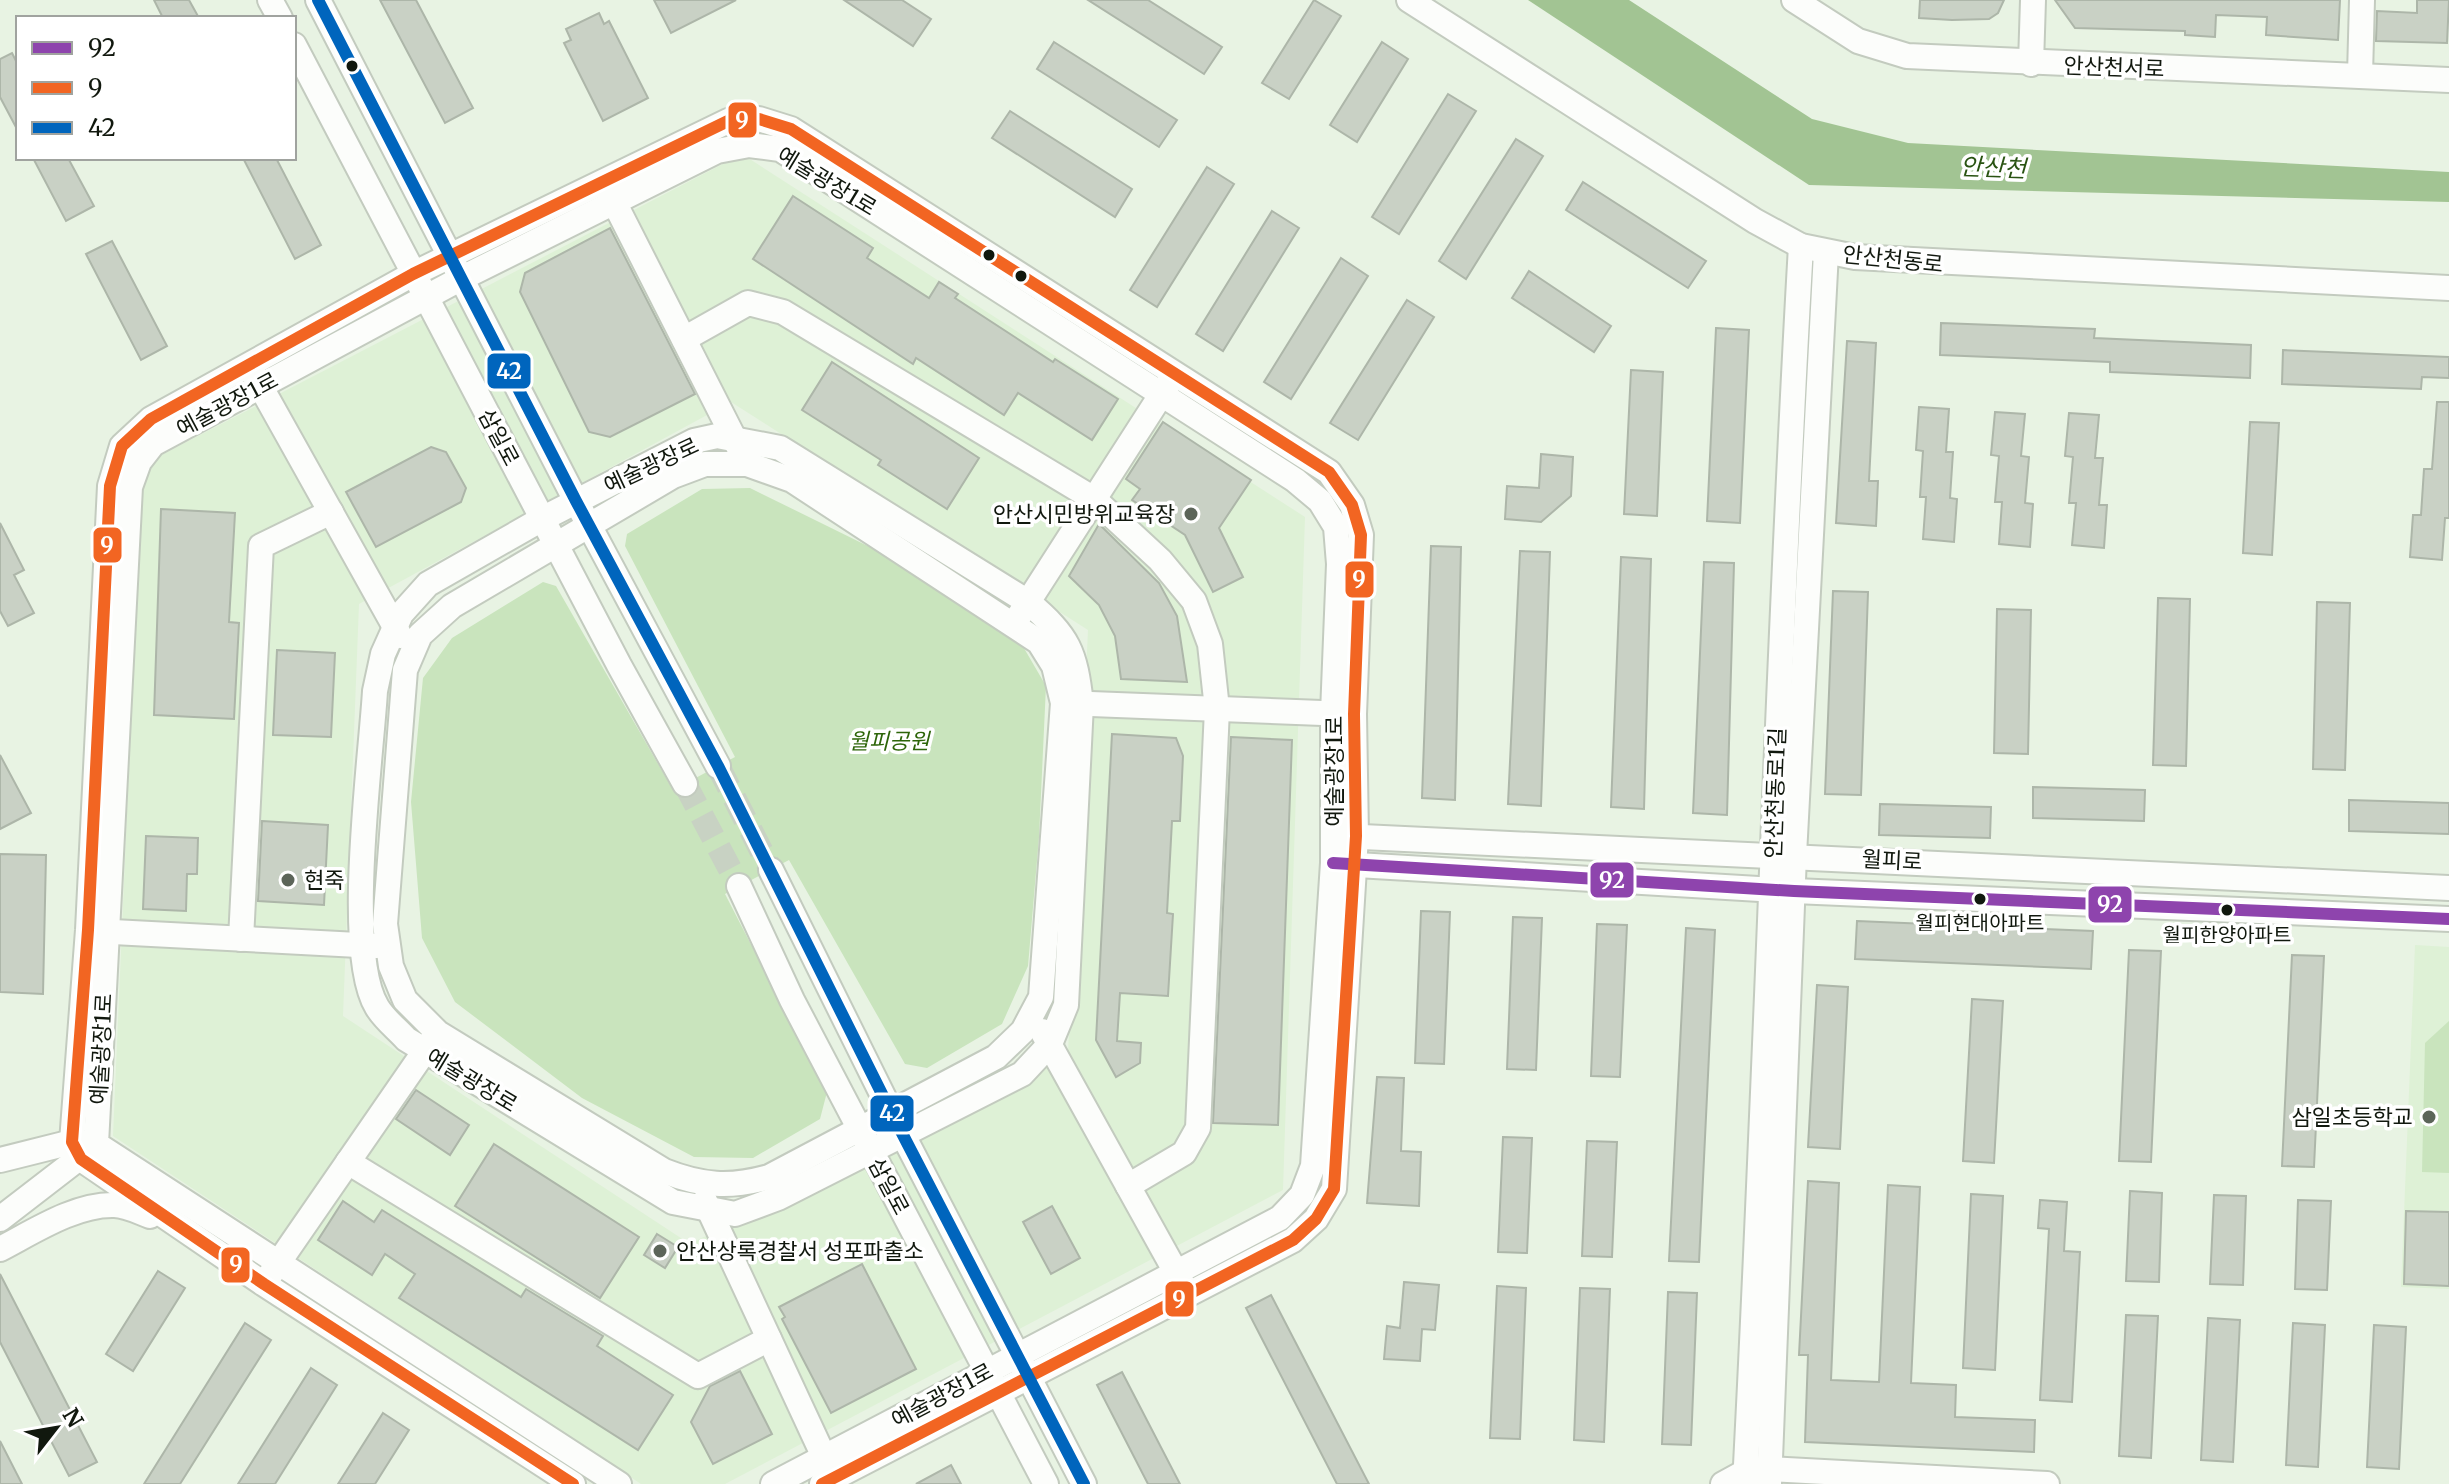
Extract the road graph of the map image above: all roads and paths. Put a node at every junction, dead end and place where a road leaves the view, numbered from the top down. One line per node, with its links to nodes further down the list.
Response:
1 (318, 0): 13 (street, 삼일로)
2 (1409, 0): 11 (street, 안산천동로)
3 (1794, 0): 7 (street, 안산천서로)
4 (2033, 0): 7 (street)
5 (2362, 0): 8 (street)
6 (296, 49): 14 (street, 삼일로)
7 (2031, 64): 8 (street, 안산천서로)
8 (2360, 75): 9 (street, 안산천서로)
9 (2449, 80)
10 (609, 192): 13 (street, 예술광장1로); 15 (street, 예술광장1로); 18 (street); 20 (street, 예술광장1로)
11 (1801, 246): 12 (street, 안산천동로); 39 (street, 안산천동로1길)
12 (1826, 252): 16 (street, 안산천동로); 39 (street, 안산천동로1길)
13 (448, 256): 14 (street, 예술광장1로); 15 (street, 삼일로)
14 (413, 274): 17 (street, 삼일로); 19 (street, 예술광장1로)
15 (460, 279): 17 (street, 예술광장1로); 24 (street, 삼일로)
16 (2449, 288)
17 (425, 297): 19 (street, 예술광장1로); 26 (street, 삼일로)
18 (684, 339): 21 (street); 23 (street)
19 (254, 375): 25 (street); 46 (street, 예술광장1로)
20 (1168, 384): 23 (street); 35 (street, 예술광장1로)
21 (735, 439): 22 (street); 24 (street, 예술광장로); 29 (street, 예술광장로)
22 (747, 464): 27 (street, 예술광장로); 30 (street, 예술광장로)
23 (1094, 499): 29 (street); 34 (street)
24 (576, 501): 26 (street, 예술광장로); 27 (street, 삼일로)
25 (331, 512): 31 (street); 47 (street)
26 (542, 519): 28 (street, 삼일로); 31 (street, 예술광장로)
27 (588, 524): 28 (street, 예술광장로); 36 (street, 삼일로)
28 (555, 544): 32 (street, 예술광장로); 37 (street, 삼일로)
29 (1028, 602): 30 (street); 33 (street, 예술광장로)
30 (1013, 625): 33 (street, 예술광장로)
31 (396, 628): 32 (street); 48 (street, 예술광장로)
32 (411, 656): 49 (street, 예술광장로)
33 (1072, 703): 34 (street); 50 (street, 예술광장로); 52 (street, 예술광장로)
34 (1217, 709): 35 (street); 61 (street)
35 (1344, 714): 38 (street, 예술광장1로)
36 (718, 766)
37 (685, 784)
38 (1345, 836): 39 (street, 월피로); 40 (street, 예술광장1로)
39 (1784, 855): 43 (street, 월피로); 44 (street, 안산천동로1길)
40 (1344, 864): 44 (street, 월피로); 67 (street, 예술광장1로); 69 (street, 예술광장1로)
41 (771, 870): 53 (street, 삼일로)
42 (739, 886): 54 (street, 삼일로)
43 (2449, 888)
44 (1783, 890): 45 (street, 월피로); 74 (street, 안산천동로1길)
45 (2449, 919)
46 (98, 931): 47 (street); 56 (street, 예술광장1로)
47 (241, 939): 48 (street)
48 (361, 945): 49 (street); 51 (street, 예술광장로)
49 (388, 946): 51 (street, 예술광장로)
50 (1032, 1014): 52 (street); 53 (street, 예술광장로)
51 (431, 1042): 59 (street); 60 (street, 예술광장로); 62 (street, 예술광장로)
52 (1050, 1044): 55 (street, 예술광장로); 61 (street)
53 (890, 1110): 54 (street, 예술광장로); 55 (street, 삼일로)
54 (859, 1129): 57 (street, 삼일로); 60 (street, 예술광장로)
55 (901, 1133): 57 (street, 예술광장로); 71 (street, 삼일로)
56 (83, 1148): 58 (street); 63 (street); 64 (street); 66 (street)
57 (871, 1152): 62 (street, 예술광장로); 72 (street, 삼일로)
58 (0, 1160)
59 (348, 1162): 66 (street); 70 (street)
60 (697, 1184): 62 (street)
61 (1128, 1186): 67 (street)
62 (710, 1211): 70 (street)
63 (0, 1219)
64 (185, 1230): 65 (street); 68 (street)
65 (0, 1249)
66 (278, 1263): 68 (street); 76 (street)
67 (1176, 1273): 69 (street); 71 (street, 예술광장1로)
68 (264, 1284): 75 (street)
69 (1188, 1294): 71 (street, 예술광장1로)
70 (769, 1339): 73 (street)
71 (1023, 1367): 72 (street, 예술광장1로); 79 (street, 삼일로)
72 (993, 1382): 73 (street, 예술광장1로); 78 (street, 삼일로)
73 (827, 1473): 77 (street, 예술광장1로)
74 (1757, 1477): 80 (street); 81 (street)
75 (573, 1484)
76 (619, 1484)
77 (773, 1484)
78 (1046, 1484)
79 (1084, 1484)
80 (1723, 1484)
81 (2047, 1484)

